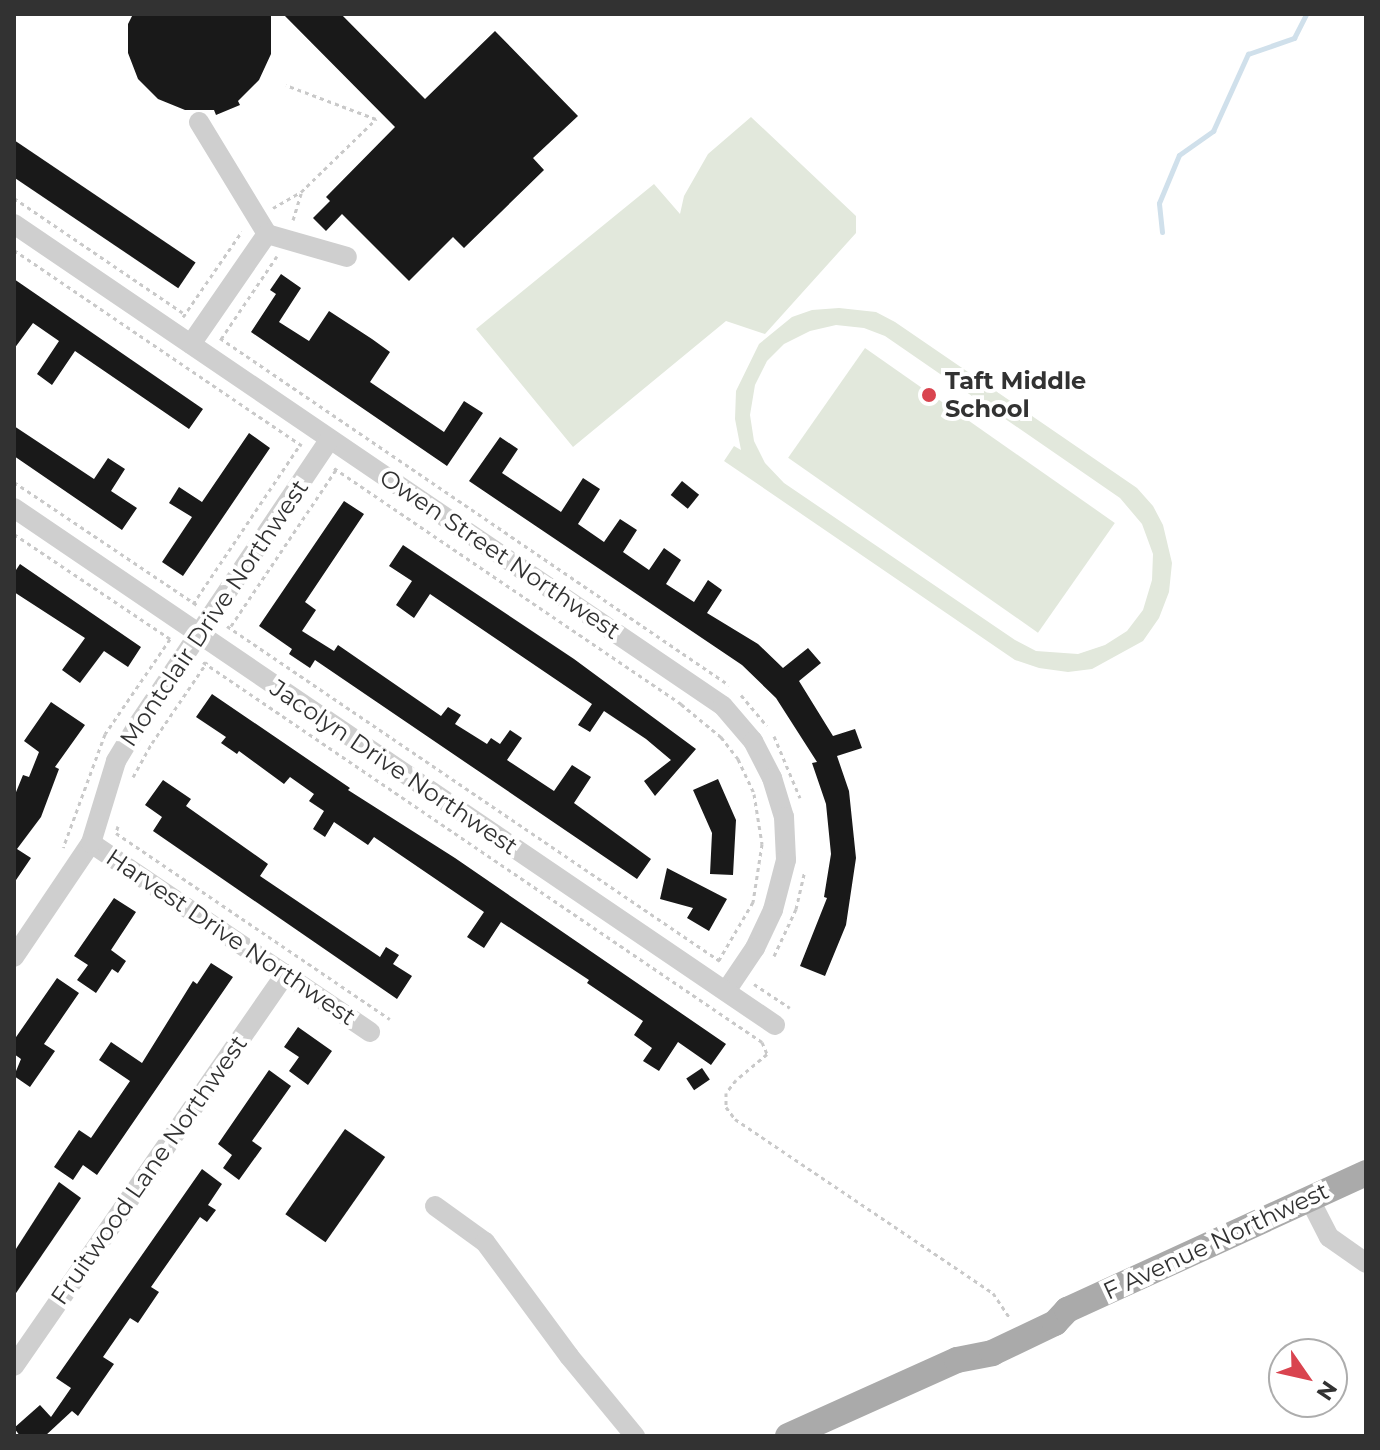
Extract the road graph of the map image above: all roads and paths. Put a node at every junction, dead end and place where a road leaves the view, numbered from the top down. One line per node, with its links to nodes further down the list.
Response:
1 (286, 85): 5 (path)
2 (199, 122): 5 (street)
3 (14, 198): 8 (path)
4 (14, 224): 11 (street, Owen Street Northwest)
5 (262, 225): 7 (street); 8 (path); 11 (street)
6 (14, 250): 13 (path)
7 (347, 257)
8 (185, 314): 9 (path); 10 (path)
9 (195, 321)
10 (179, 324)
11 (191, 344): 12 (street, Owen Street Northwest)
12 (330, 439): 27 (street, Montclair Drive Northwest); 39 (street, Owen Street Northwest)
13 (300, 445): 14 (path); 21 (path)
14 (308, 450)
15 (342, 461): 17 (path)
16 (328, 464): 17 (path)
17 (336, 469): 25 (path); 35 (path)
18 (14, 482): 21 (path)
19 (14, 508): 27 (street, Jacolyn Drive Northwest)
20 (14, 534): 28 (path)
21 (194, 603): 22 (path); 23 (path)
22 (200, 607)
23 (191, 608)
24 (225, 624): 25 (path)
25 (230, 627): 26 (path); 35 (path)
26 (226, 632)
27 (199, 634): 33 (street, Montclair Drive Northwest); 39 (street, Jacolyn Drive Northwest)
28 (170, 639)
29 (200, 660): 30 (path)
30 (207, 662): 31 (path); 48 (path)
31 (130, 784)
32 (120, 819): 41 (path)
33 (91, 843): 34 (street, Montclair Drive Northwest); 37 (street, Harvest Drive Northwest)
34 (14, 957)
35 (719, 960): 36 (path)
36 (727, 965)
37 (285, 974): 43 (street, Harvest Drive Northwest); 49 (street, Fruitwood Lane Northwest)
38 (748, 980): 40 (path)
39 (726, 991): 42 (street, Jacolyn Drive Northwest)
40 (790, 1008)
41 (390, 1019)
42 (775, 1025)
43 (370, 1032)
44 (1366, 1173): 45 (main road, F Avenue Northwest)
45 (1309, 1198): 47 (street); 51 (main road, F Avenue Northwest)
46 (435, 1206): 50 (street)
47 (1366, 1263)
48 (1009, 1317)
49 (14, 1366)
50 (635, 1436)
51 (788, 1436)

